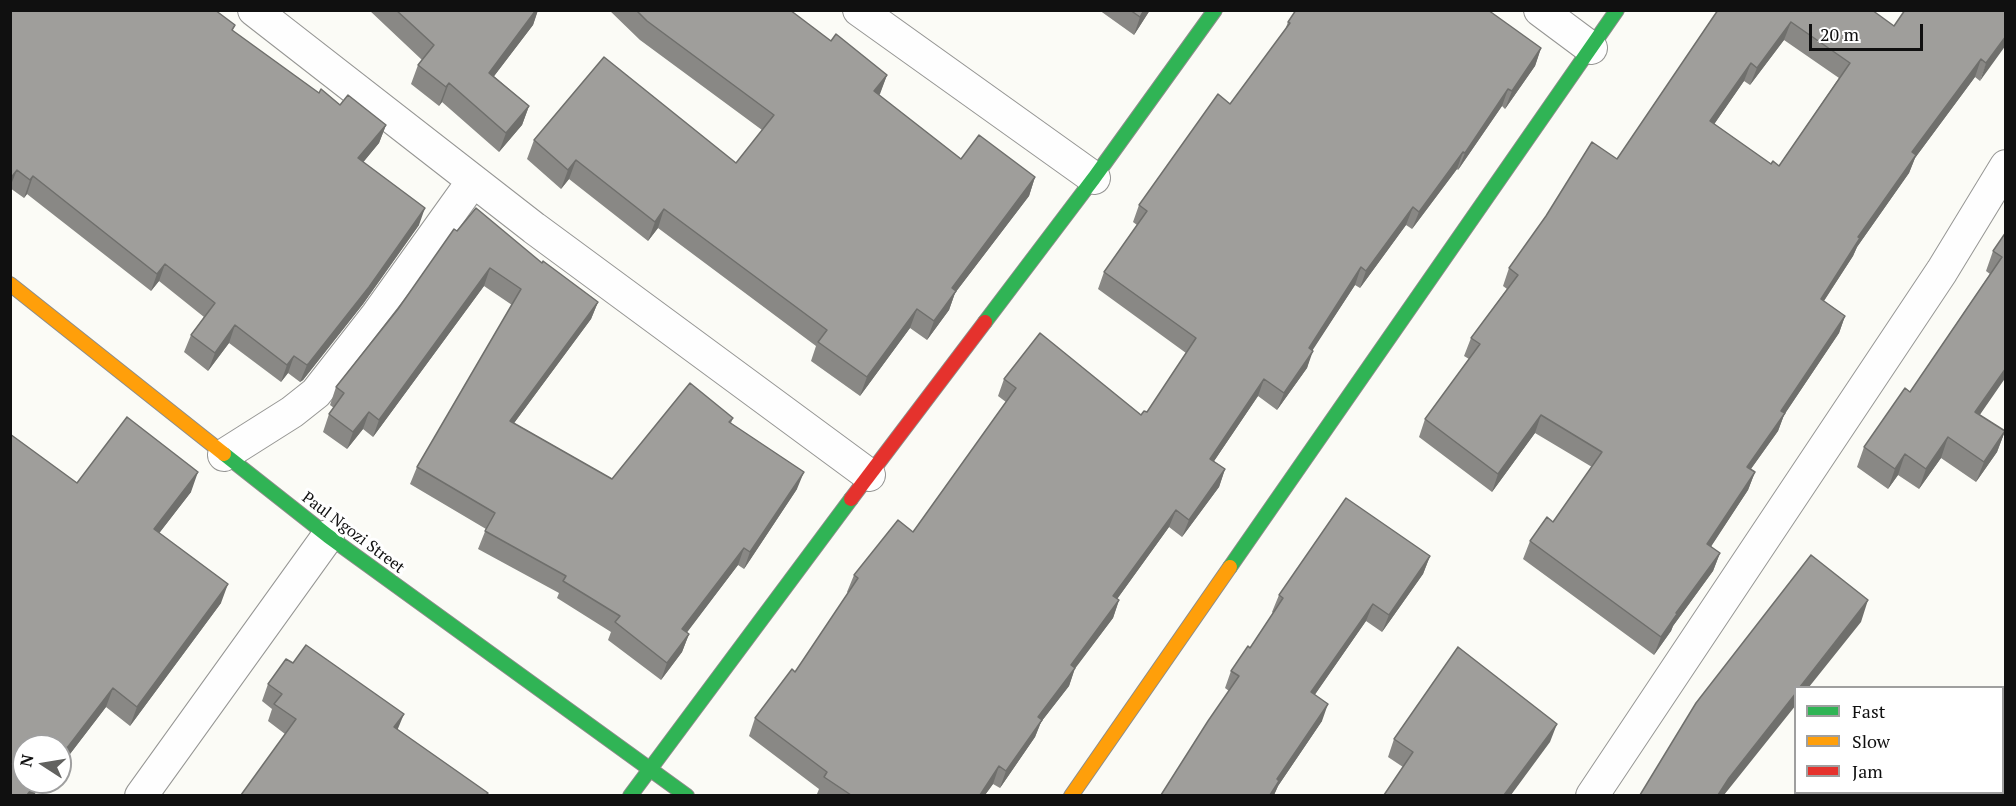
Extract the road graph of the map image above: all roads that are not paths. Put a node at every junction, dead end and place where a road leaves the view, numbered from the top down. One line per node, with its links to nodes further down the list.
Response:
1 (254, 10): 9 (street)
2 (859, 10): 8 (street)
3 (1215, 10): 8 (street)
4 (1540, 10): 6 (street)
5 (1617, 10): 6 (street)
6 (1591, 48): 18 (street)
7 (2006, 166): 19 (street)
8 (1094, 178): 12 (street)
9 (473, 181): 11 (street); 12 (street)
10 (15, 295): 11 (street, Paul Ngozi Street)
11 (224, 455): 13 (street, Paul Ngozi Street)
12 (869, 475): 14 (street)
13 (328, 536): 14 (street, Paul Ngozi Street); 15 (street)
14 (650, 770): 16 (street); 17 (street, Paul Ngozi Street)
15 (141, 795)
16 (630, 795)
17 (687, 795)
18 (1071, 795)
19 (1592, 795)

